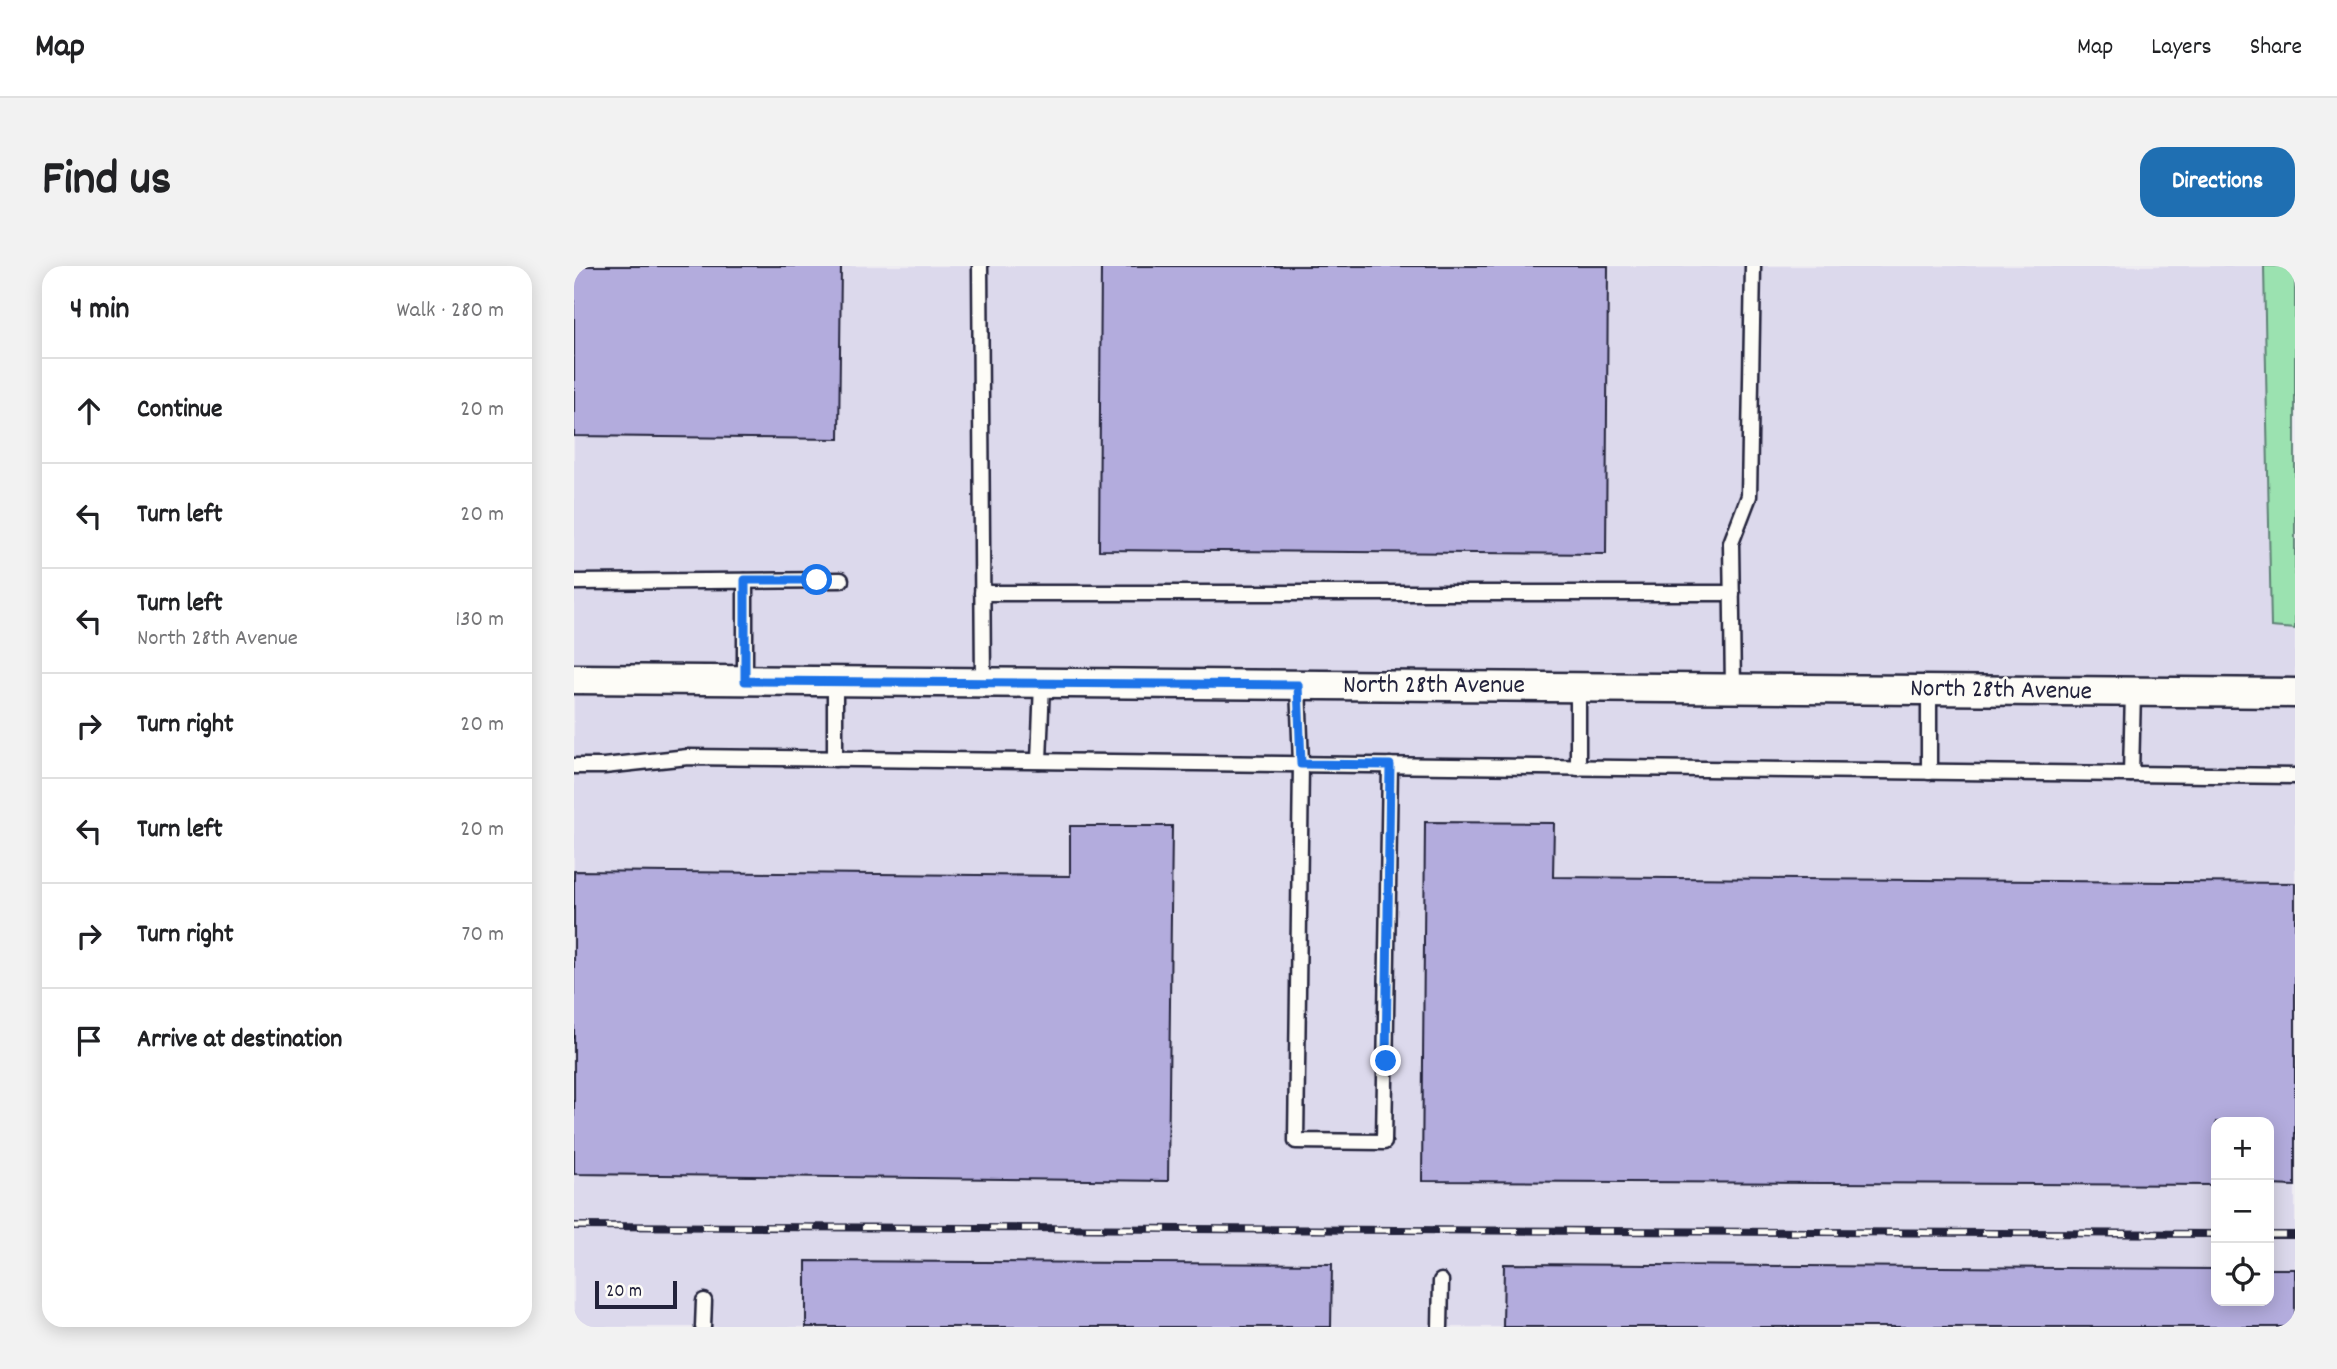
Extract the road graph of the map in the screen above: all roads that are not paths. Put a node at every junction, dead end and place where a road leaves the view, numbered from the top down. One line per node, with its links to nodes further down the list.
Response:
1 (980, 266): 6 (lane)
2 (1753, 266): 7 (lane)
3 (745, 580): 4 (lane); 5 (lane); 9 (lane)
4 (841, 580)
5 (574, 582)
6 (982, 593): 7 (lane); 11 (lane)
7 (1732, 593): 15 (lane)
8 (574, 679): 9 (street, North 28th Avenue)
9 (745, 681): 10 (street, North 28th Avenue)
10 (835, 681): 11 (street, North 28th Avenue); 19 (lane)
11 (983, 682): 12 (street, North 28th Avenue)
12 (1042, 683): 13 (street, North 28th Avenue); 20 (lane)
13 (1298, 685): 14 (street, North 28th Avenue); 21 (lane)
14 (1578, 687): 15 (street, North 28th Avenue); 24 (lane)
15 (1733, 689): 16 (street, North 28th Avenue)
16 (1929, 690): 17 (street, North 28th Avenue); 25 (lane)
17 (2133, 692): 18 (street, North 28th Avenue); 26 (lane)
18 (2295, 693)
19 (835, 759): 20 (lane); 22 (lane)
20 (1039, 761): 21 (lane)
21 (1301, 764): 23 (lane); 23 (lane)
22 (574, 765)
23 (1390, 765): 24 (lane)
24 (1578, 768): 25 (lane)
25 (1929, 772): 26 (lane)
26 (2131, 774): 27 (lane)
27 (2295, 776)
28 (1441, 1280): 31 (lane)
29 (704, 1301): 30 (lane)
30 (703, 1327)
31 (1440, 1327)

